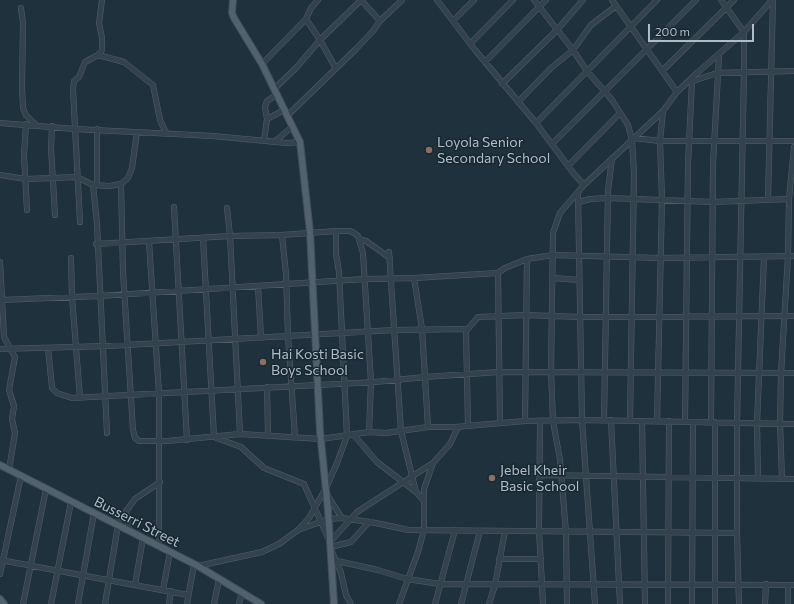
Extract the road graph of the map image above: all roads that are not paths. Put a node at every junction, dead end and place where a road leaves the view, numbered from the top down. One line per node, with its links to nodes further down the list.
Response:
1 (102, 0): 32 (street)
2 (233, 0): 35 (main road)
3 (318, 0): 22 (street)
4 (361, 0): 23 (street); 28 (street)
5 (402, 0): 23 (street)
6 (437, 0): 24 (street)
7 (474, 0): 24 (street)
8 (513, 0): 29 (street)
9 (534, 0): 18 (street)
10 (546, 0): 18 (street)
11 (583, 0): 26 (street)
12 (612, 0): 19 (street)
13 (657, 0): 25 (street)
14 (696, 0): 30 (street)
15 (721, 0): 20 (street)
16 (734, 0): 20 (street)
17 (773, 0): 27 (street); 38 (street)
18 (539, 6): 26 (street); 34 (street)
19 (616, 6): 25 (street); 31 (street)
20 (727, 7): 27 (street); 37 (street)
21 (21, 8): 56 (street)
22 (306, 19): 28 (street); 35 (street)
23 (380, 21): 36 (street)
24 (453, 21): 29 (street)
25 (631, 26): 30 (street); 39 (street)
26 (556, 31): 31 (street); 44 (street)
27 (744, 32): 33 (street); 40 (street)
28 (320, 40): 36 (street); 46 (street)
29 (470, 44): 34 (street)
30 (647, 49): 37 (street); 45 (street)
31 (573, 50): 39 (street); 48 (street)
32 (98, 55): 59 (street); 62 (street)
33 (719, 56): 42 (street); 43 (street)
34 (485, 62): 44 (street)
35 (262, 64): 46 (main road)
36 (335, 67): 50 (street)
37 (663, 70): 47 (street)
38 (772, 70): 40 (street); 41 (street); 64 (street)
39 (587, 71): 45 (street); 54 (street)
40 (744, 71): 42 (street); 69 (street)
41 (794, 71)
42 (717, 73): 43 (street); 68 (street)
43 (689, 82): 47 (street); 67 (street)
44 (502, 84): 48 (street)
45 (605, 91): 51 (street); 73 (street)
46 (275, 92): 50 (main road); 52 (street)
47 (677, 92): 49 (street)
48 (518, 102): 54 (street)
49 (663, 111): 63 (street); 66 (street)
50 (285, 113): 52 (street); 58 (main road)
51 (620, 113): 63 (street); 76 (street)
52 (267, 120): 65 (street)
53 (0, 122): 55 (street)
54 (536, 123): 73 (street)
55 (26, 124): 56 (street); 80 (street)
56 (36, 125): 57 (street)
57 (52, 126): 59 (street); 79 (street)
58 (292, 127): 71 (street); 72 (main road)
59 (76, 129): 60 (street); 78 (street)
60 (97, 129): 61 (street); 82 (street)
61 (137, 132): 62 (street); 81 (street)
62 (166, 133): 65 (street)
63 (633, 139): 66 (street); 75 (street); 86 (street)
64 (769, 140): 69 (street); 70 (street); 88 (street)
65 (264, 141): 71 (street)
66 (660, 141): 67 (street); 87 (street)
67 (689, 141): 68 (street); 90 (street)
68 (714, 141): 69 (street); 93 (street)
69 (742, 141): 91 (street)
70 (794, 141)
71 (274, 142): 72 (street)
72 (300, 142): 100 (main road)
73 (552, 144): 76 (street)
74 (794, 147): 89 (street)
75 (612, 158): 83 (street); 85 (street)
76 (568, 166): 83 (street)
77 (0, 175): 80 (street)
78 (77, 177): 79 (street); 82 (street); 98 (street)
79 (54, 178): 80 (street); 97 (street)
80 (26, 179): 96 (street)
81 (121, 184): 82 (street); 107 (street)
82 (95, 185): 108 (street)
83 (584, 185): 84 (street)
84 (578, 194): 92 (street); 110 (street)
85 (607, 198): 86 (street); 92 (street); 113 (street)
86 (633, 199): 87 (street); 118 (street)
87 (662, 199): 90 (street); 119 (street)
88 (768, 199): 89 (street); 91 (street)
89 (789, 199): 112 (street)
90 (688, 200): 93 (street); 120 (street)
91 (741, 201): 93 (street); 114 (street)
92 (579, 202): 111 (street)
93 (713, 202): 121 (street)
94 (174, 207): 105 (street)
95 (227, 208): 101 (street)
96 (27, 210)
97 (55, 215)
98 (80, 222)
99 (336, 231): 100 (street); 104 (street); 130 (street)
100 (310, 232): 102 (street); 131 (main road)
101 (230, 236): 102 (street); 103 (street); 134 (street)
102 (282, 236): 132 (street)
103 (203, 238): 105 (street); 135 (street)
104 (359, 239): 117 (street); 128 (street)
105 (175, 240): 106 (street); 136 (street)
106 (149, 242): 107 (street); 137 (street)
107 (122, 243): 108 (street); 138 (street)
108 (96, 244): 139 (street)
109 (389, 252): 117 (street)
110 (553, 255): 111 (street); 122 (street); 127 (street)
111 (580, 256): 113 (street); 129 (street)
112 (791, 256): 115 (street); 154 (street)
113 (606, 257): 118 (street); 145 (street)
114 (740, 257): 115 (street); 121 (street); 150 (street)
115 (764, 257): 151 (street)
116 (72, 258): 140 (street)
117 (390, 258): 125 (street)
118 (632, 258): 119 (street); 146 (street)
119 (660, 258): 120 (street); 147 (street)
120 (687, 258): 121 (street); 148 (street)
121 (713, 258): 149 (street)
122 (527, 259): 124 (street); 142 (street)
123 (0, 262): 141 (street)
124 (498, 273): 126 (street); 143 (street)
125 (392, 278): 126 (street); 128 (street); 158 (street)
126 (414, 278): 156 (street)
127 (553, 278): 129 (street); 144 (street)
128 (364, 279): 130 (street); 159 (street)
129 (579, 280): 153 (street)
130 (339, 281): 131 (street); 160 (street)
131 (313, 283): 132 (street); 161 (main road)
132 (287, 284): 133 (street); 162 (street)
133 (258, 286): 134 (street); 164 (street)
134 (232, 287): 135 (street); 163 (street)
135 (206, 289): 136 (street); 165 (street)
136 (179, 292): 137 (street); 167 (street)
137 (153, 293): 138 (street); 168 (street)
138 (125, 295): 139 (street); 169 (street)
139 (99, 296): 140 (street); 170 (street)
140 (72, 297): 141 (street); 171 (street)
141 (2, 300): 174 (street)
142 (526, 315): 143 (street); 144 (street); 179 (street)
143 (498, 316): 157 (street); 177 (street)
144 (552, 316): 153 (street); 178 (street)
145 (606, 316): 146 (street); 153 (street); 181 (street)
146 (632, 316): 147 (street); 182 (street)
147 (660, 316): 148 (street); 183 (street)
148 (685, 316): 149 (street); 184 (street)
149 (712, 316): 150 (street); 185 (street)
150 (739, 316): 151 (street); 186 (street)
151 (763, 316): 154 (street); 187 (street)
152 (794, 316): 154 (street)
153 (580, 317): 180 (street)
154 (783, 317): 188 (street)
155 (402, 329): 156 (street); 158 (street); 166 (street)
156 (422, 329): 157 (street); 191 (street)
157 (466, 329): 190 (street)
158 (395, 330): 159 (street); 166 (street)
159 (368, 331): 160 (street); 193 (street)
160 (341, 332): 161 (street); 194 (street)
161 (315, 334): 162 (street); 195 (main road)
162 (288, 336): 164 (street); 196 (street)
163 (235, 338): 164 (street); 165 (street); 198 (street)
164 (261, 338)
165 (209, 340): 167 (street); 199 (street)
166 (395, 340): 192 (street)
167 (182, 341): 168 (street); 200 (street)
168 (156, 343): 169 (street); 201 (street)
169 (129, 345): 170 (street); 202 (street)
170 (102, 346): 171 (street); 203 (street)
171 (75, 347): 172 (street); 204 (street)
172 (48, 348): 175 (street); 204 (street)
173 (0, 349): 174 (street)
174 (11, 349): 175 (street); 176 (street)
175 (21, 349): 176 (street)
176 (15, 357): 240 (street)
177 (499, 372): 179 (street); 190 (street); 215 (street)
178 (551, 372): 179 (street); 180 (street); 205 (street)
179 (525, 373): 209 (street)
180 (580, 373): 181 (street); 206 (street)
181 (604, 373): 182 (street); 207 (street)
182 (631, 373): 183 (street); 211 (street)
183 (658, 373): 184 (street); 213 (street)
184 (686, 373): 185 (street); 216 (street)
185 (712, 373): 186 (street); 218 (street)
186 (739, 373): 187 (street); 220 (street)
187 (759, 373): 188 (street); 219 (street)
188 (780, 373): 189 (street); 221 (street)
189 (794, 373)
190 (466, 374): 191 (street); 223 (street)
191 (425, 377): 192 (street); 224 (street)
192 (397, 380): 193 (street); 226 (street)
193 (371, 382): 194 (street); 227 (street)
194 (344, 384): 195 (street); 232 (street)
195 (318, 385): 196 (street); 235 (main road)
196 (292, 386): 197 (street); 234 (street)
197 (267, 387): 198 (street); 231 (street)
198 (237, 389): 199 (street); 229 (street)
199 (211, 390): 200 (street); 233 (street)
200 (184, 392): 201 (street); 236 (street)
201 (159, 393): 202 (street); 237 (street)
202 (132, 396): 203 (street); 237 (street)
203 (105, 397): 204 (street); 228 (street)
204 (80, 398)
205 (553, 420): 206 (street); 210 (street); 241 (street)
206 (582, 420): 207 (street); 243 (street)
207 (604, 420): 208 (street)
208 (611, 420): 211 (street); 246 (street)
209 (525, 421): 210 (street); 215 (street)
210 (540, 421): 242 (street)
211 (630, 421): 212 (street)
212 (642, 421): 213 (street); 247 (street)
213 (657, 421): 214 (street)
214 (669, 421): 216 (street); 248 (street)
215 (500, 422): 223 (street)
216 (685, 422): 217 (street)
217 (693, 422): 218 (street); 249 (street)
218 (713, 422): 220 (street); 250 (street)
219 (758, 422): 220 (street); 221 (street); 252 (street)
220 (737, 423): 251 (street)
221 (780, 423): 222 (street); 253 (street)
222 (794, 424)
223 (468, 425): 225 (street)
224 (428, 427): 225 (street); 226 (street)
225 (458, 427): 238 (street)
226 (401, 431): 227 (street); 245 (street)
227 (369, 432): 230 (street)
228 (107, 433)
229 (240, 434): 231 (street); 233 (street)
230 (354, 434): 232 (street); 256 (street)
231 (268, 435): 234 (street)
232 (347, 436): 235 (street); 257 (street)
233 (214, 437): 236 (street); 263 (street)
234 (295, 437): 235 (street)
235 (321, 439): 257 (main road)
236 (187, 440): 237 (street)
237 (160, 442): 255 (street)
238 (433, 463): 245 (street); 261 (street)
239 (0, 465): 240 (main road, Busserri Street)
240 (9, 470): 244 (main road, Busserri Street)
241 (561, 474): 242 (street); 243 (street); 279 (street)
242 (539, 475): 275 (street)
243 (587, 475): 246 (street); 280 (street)
244 (21, 476): 258 (main road, Busserri Street); 293 (street)
245 (412, 476): 256 (street); 259 (street)
246 (614, 476): 247 (street); 281 (street)
247 (643, 477): 248 (street); 282 (street)
248 (669, 477): 249 (street); 283 (street)
249 (692, 478): 250 (street); 284 (street)
250 (715, 479): 251 (street); 285 (street)
251 (738, 479): 252 (street); 286 (street)
252 (758, 479): 253 (street)
253 (782, 479): 254 (street)
254 (794, 479)
255 (160, 482): 264 (street); 289 (street)
256 (403, 482): 259 (street); 267 (street)
257 (326, 488): 260 (main road); 263 (street)
258 (46, 489): 262 (main road, Busserri Street); 296 (street)
259 (416, 492): 261 (street)
260 (327, 495): 266 (street); 268 (main road)
261 (424, 501): 273 (street)
262 (71, 502): 265 (main road, Busserri Street); 297 (street)
263 (314, 508): 269 (street); 272 (street)
264 (126, 512): 271 (street); 278 (street)
265 (94, 513): 271 (main road, Busserri Street); 299 (street)
266 (342, 518): 267 (street); 268 (street)
267 (350, 518): 270 (street); 288 (street)
268 (329, 519): 269 (street); 288 (main road)
269 (320, 522): 272 (street); 288 (street)
270 (369, 522): 273 (street); 288 (street)
271 (117, 525): 278 (main road, Busserri Street); 300 (street)
272 (298, 530): 295 (street)
273 (424, 530): 274 (street); 302 (street)
274 (455, 530): 276 (street); 303 (street)
275 (539, 530): 277 (street); 279 (street); 292 (street)
276 (480, 531): 277 (street); 304 (street)
277 (505, 531): 291 (street)
278 (130, 532): 287 (main road, Busserri Street)
279 (566, 533): 280 (street); 313 (street)
280 (590, 533): 281 (street); 318 (street)
281 (617, 533): 282 (street); 314 (street)
282 (644, 533): 283 (street); 315 (street)
283 (668, 533): 284 (street); 305 (street)
284 (692, 533): 285 (street); 306 (street)
285 (715, 533): 286 (street); 307 (street)
286 (737, 533): 308 (street)
287 (143, 538): 289 (main road, Busserri Street); 310 (street)
288 (330, 544): 294 (street); 334 (main road)
289 (159, 546): 290 (main road, Busserri Street)
290 (170, 552): 295 (main road, Busserri Street); 319 (street)
291 (500, 559): 292 (street); 311 (street)
292 (540, 559): 312 (street)
293 (1, 560): 296 (street); 298 (street)
294 (337, 562): 302 (street); 335 (street)
295 (196, 565): 301 (main road, Busserri Street); 322 (street)
296 (30, 566): 297 (street); 325 (street)
297 (57, 571): 299 (street); 326 (street)
298 (0, 574)
299 (83, 575): 300 (street); 327 (street)
300 (109, 579): 310 (street); 328 (street)
301 (219, 579): 321 (main road, Busserri Street); 331 (street)
302 (407, 580): 303 (street); 336 (street)
303 (440, 584): 304 (street); 337 (street)
304 (466, 584): 311 (street); 338 (street)
305 (668, 584): 306 (street); 315 (street); 345 (street)
306 (692, 584): 307 (street); 346 (street)
307 (715, 584): 308 (street); 347 (street)
308 (739, 584): 309 (street); 348 (street)
309 (766, 584): 316 (street); 349 (street)
310 (135, 585): 319 (street)
311 (494, 585): 312 (street); 339 (street)
312 (543, 585): 313 (street); 340 (street)
313 (568, 585): 318 (street); 341 (street)
314 (620, 585): 315 (street); 318 (street); 343 (street)
315 (645, 585): 344 (street)
316 (788, 585): 317 (street); 350 (street)
317 (794, 585)
318 (595, 586): 342 (street)
319 (163, 590): 320 (street)
320 (171, 591): 322 (street); 329 (street)
321 (242, 592): 332 (street); 333 (main road, Busserri Street)
322 (188, 594): 330 (street)
323 (0, 599): 324 (main road)
324 (4, 604)
325 (23, 604)
326 (51, 604)
327 (78, 604)
328 (105, 604)
329 (169, 604)
330 (187, 604)
331 (214, 604)
332 (239, 604)
333 (261, 604)
334 (334, 604)
335 (352, 604)
336 (399, 604)
337 (434, 604)
338 (461, 604)
339 (489, 604)
340 (542, 604)
341 (567, 604)
342 (595, 604)
343 (620, 604)
344 (645, 604)
345 (668, 604)
346 (692, 604)
347 (715, 604)
348 (739, 604)
349 (765, 604)
350 (788, 604)

